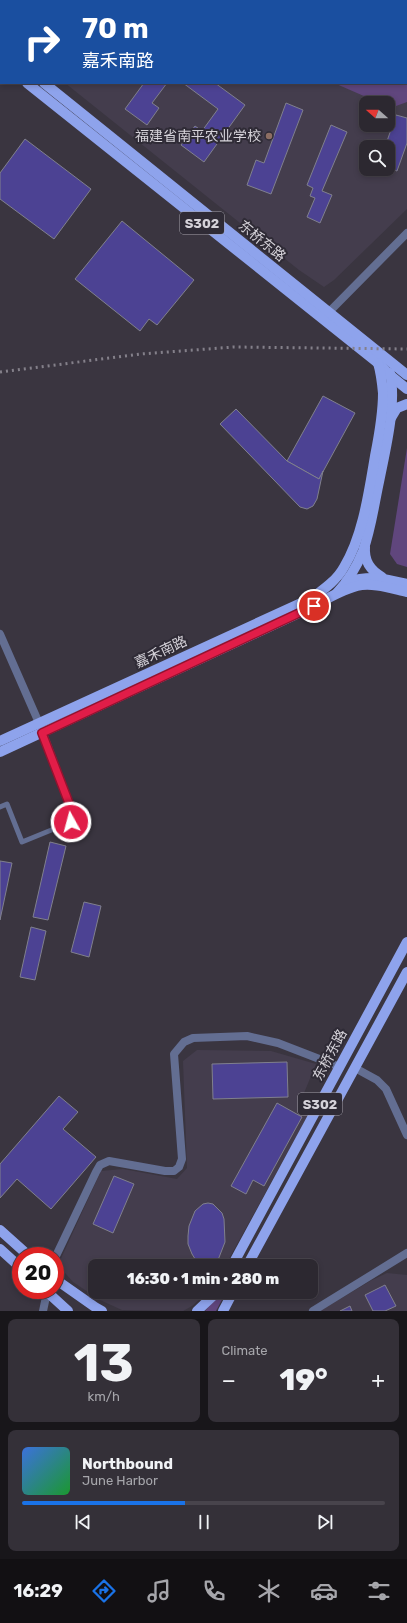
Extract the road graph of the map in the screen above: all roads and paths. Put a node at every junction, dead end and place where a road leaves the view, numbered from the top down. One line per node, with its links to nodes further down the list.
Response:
1 (28, 84): 5 (main road, 东桥东路 / S302)
2 (45, 84): 4 (main road, 东桥东路 / S302)
3 (407, 233): 4 (street)
4 (329, 312): 5 (main road, 东桥东路 / S302)
5 (380, 359): 6 (main road, 东桥东路); 7 (main road); 12 (main road)
6 (407, 375)
7 (391, 376): 8 (main road); 10 (main road)
8 (407, 389)
9 (407, 394): 10 (main road)
10 (391, 400): 12 (main road)
11 (407, 404): 12 (main road)
12 (385, 419): 13 (main road)
13 (360, 542): 14 (main road); 16 (main road); 19 (main road, 嘉禾南路)
14 (358, 561): 15 (main road); 20 (main road)
15 (362, 580): 16 (main road); 19 (main road); 20 (main road, 嘉禾南路)
16 (380, 582): 17 (main road); 18 (main road)
17 (407, 584)
18 (407, 592)
19 (316, 594): 22 (main road, 嘉禾南路)
20 (336, 594): 22 (main road, 嘉禾南路)
21 (0, 634): 22 (street)
22 (41, 728): 23 (main road, 嘉禾南路); 24 (main road, 嘉禾南路); 26 (street)
23 (0, 741)
24 (0, 752)
25 (0, 807): 26 (lane)
26 (74, 816)
27 (407, 942): 29 (main road, 东桥东路 / S302)
28 (407, 972): 30 (main road, 东桥东路 / S302)
29 (340, 1067): 34 (street); 37 (main road, 东桥东路 / S302)
30 (355, 1068): 31 (street); 38 (main road, 东桥东路 / S302)
31 (407, 1135)
32 (0, 1230): 33 (main road)
33 (19, 1247)
34 (60, 1247)
35 (0, 1249): 39 (main road)
36 (407, 1253): 50 (street)
37 (236, 1259)
38 (252, 1259)
39 (12, 1260)
40 (64, 1285): 47 (main road)
41 (45, 1299): 45 (street)
42 (55, 1299): 46 (main road)
43 (210, 1299): 48 (main road)
44 (229, 1299): 49 (main road)
45 (43, 1311)
46 (68, 1311)
47 (102, 1311)
48 (197, 1311)
49 (223, 1311)
50 (313, 1311)

